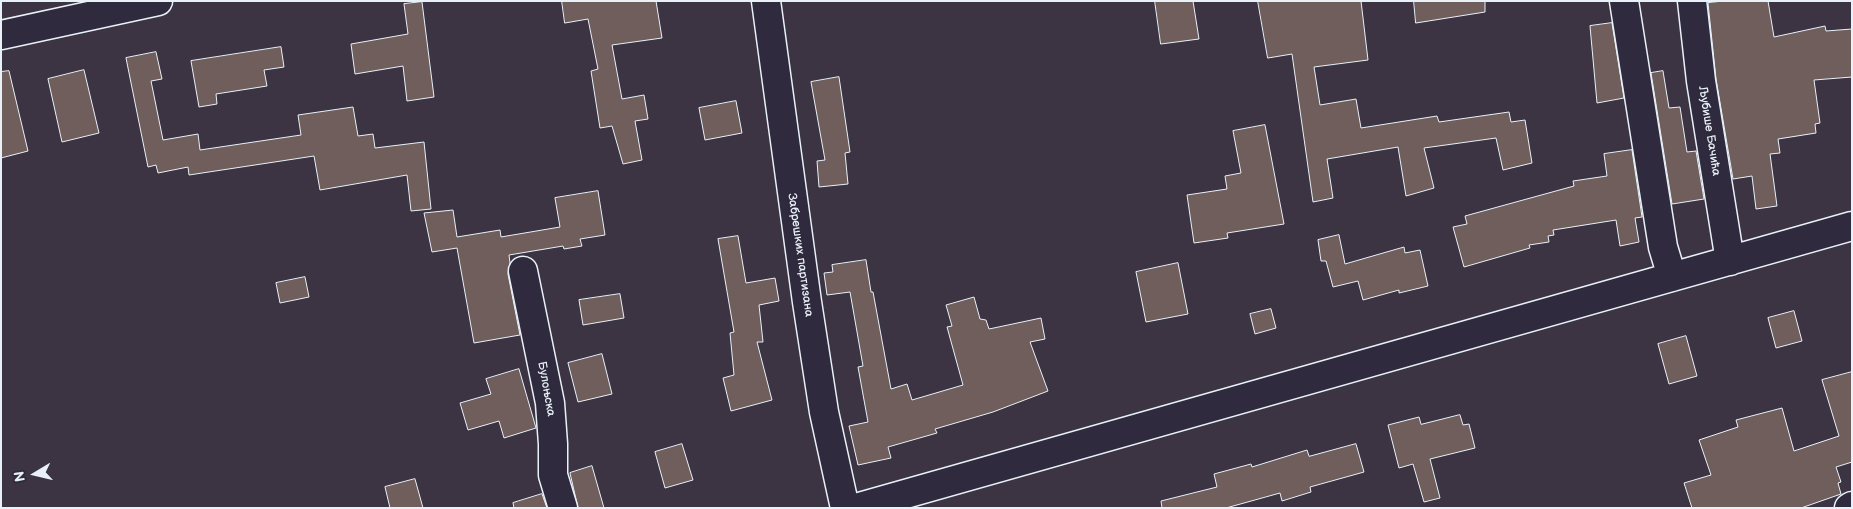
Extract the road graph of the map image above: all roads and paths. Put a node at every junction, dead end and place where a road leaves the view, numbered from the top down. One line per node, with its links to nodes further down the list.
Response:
1 (158, 1): 5 (street)
2 (766, 1): 11 (street, Забрешких партизана)
3 (1624, 1): 9 (street)
4 (1692, 1): 7 (street, Љубише Бачића)
5 (1, 34)
6 (1852, 226): 7 (street)
7 (1730, 261): 9 (street)
8 (523, 271): 10 (street, Булоњска)
9 (1672, 277): 12 (street)
10 (563, 508)
11 (845, 508)
12 (856, 508)

